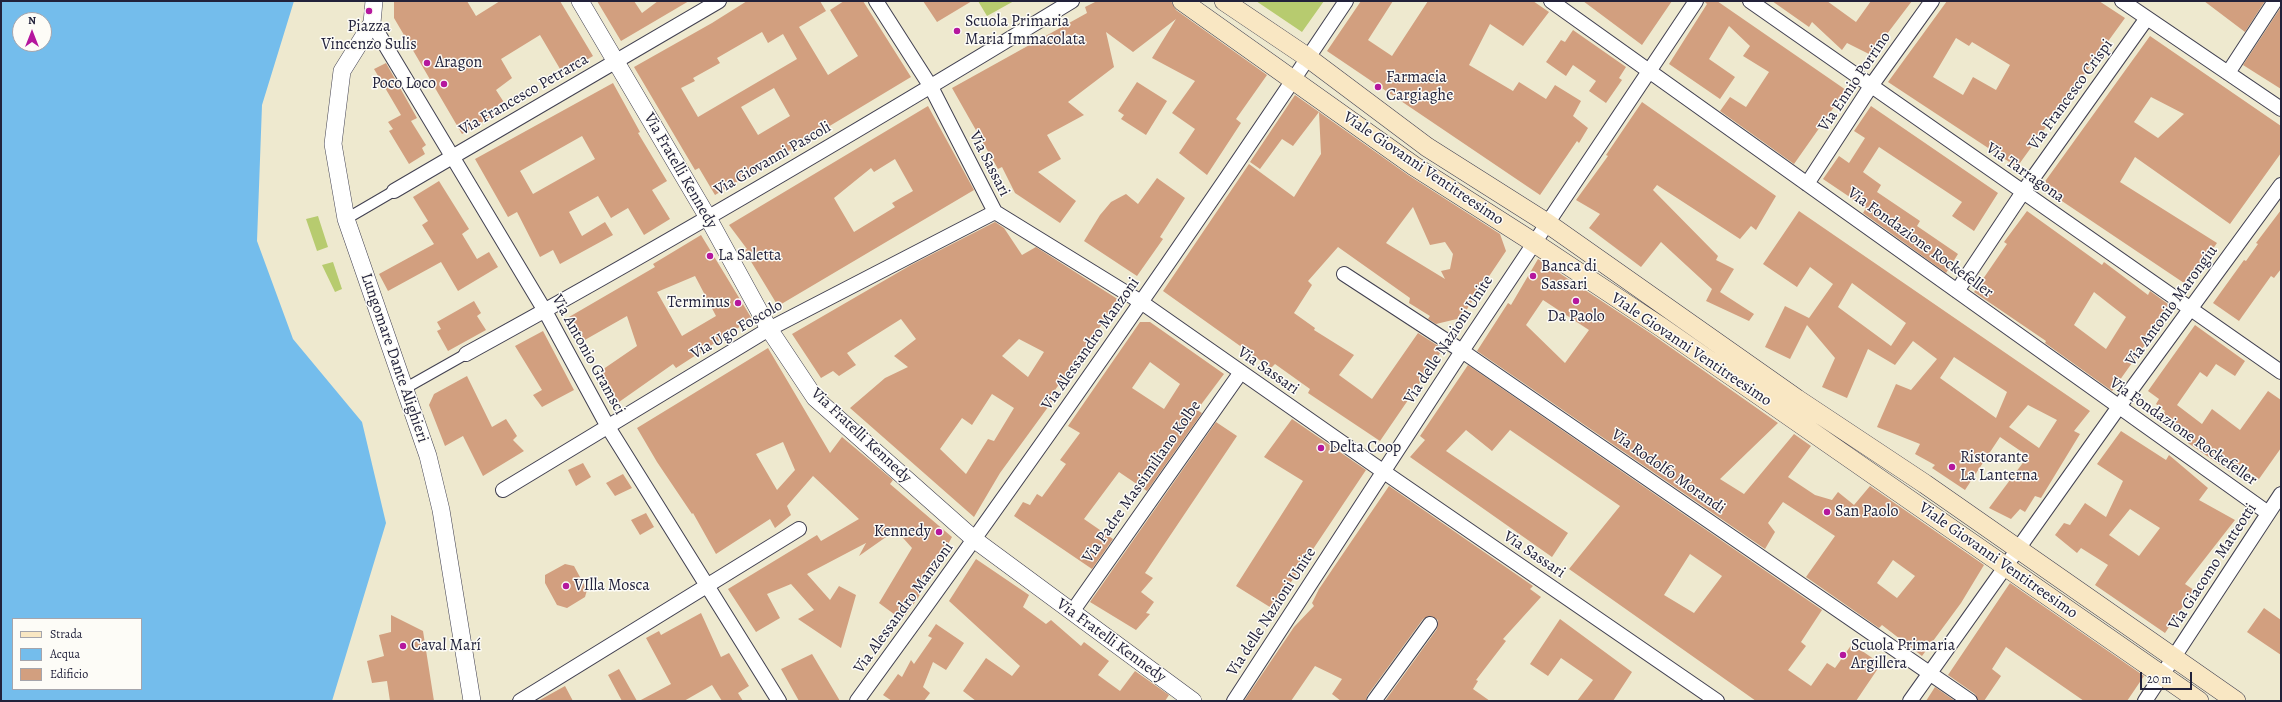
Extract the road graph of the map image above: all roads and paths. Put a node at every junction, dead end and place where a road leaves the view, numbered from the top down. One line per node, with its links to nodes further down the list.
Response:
1 (374, 1): 16 (street)
2 (580, 1): 18 (street, Via Fratelli Kennedy)
3 (719, 1): 18 (street, Via Francesco Petrarca)
4 (876, 1): 23 (street, Via Sassari)
5 (1072, 1): 23 (street, Via Giovanni Pascoli)
6 (1182, 1): 21 (main road, Viale Giovanni Ventitreesimo)
7 (1224, 1): 17 (main road, Viale Giovanni Ventitreesimo)
8 (1346, 1): 17 (street, Via Alessandro Manzoni)
9 (1551, 1): 19 (street, Via Fondazione Rockefeller)
10 (1696, 1): 19 (street, Via delle Nazioni Unite)
11 (1750, 1): 22 (street, Via Tarragona)
12 (1932, 1): 22 (street, Via Ennio Porrino)
13 (2122, 1): 15 (street)
14 (2275, 1): 20 (street)
15 (2147, 18): 20 (street); 31 (street, Via Francesco Crispi)
16 (372, 23): 26 (street, Via Antonio Gramsci); 34 (street, Lungomare Dante Alighieri)
17 (1307, 57): 21 (street, Via Alessandro Manzoni); 25 (main road, Viale Giovanni Ventitreesimo)
18 (617, 61): 26 (street, Via Francesco Petrarca); 33 (street, Via Fratelli Kennedy)
19 (1648, 71): 28 (street, Via Fondazione Rockefeller); 35 (street, Via delle Nazioni Unite)
20 (2228, 74): 24 (street)
21 (1294, 80): 27 (main road, Viale Giovanni Ventitreesimo); 39 (street, Via Alessandro Manzoni)
22 (1871, 86): 28 (street, Via Ennio Porrino); 31 (street, Via Tarragona)
23 (931, 87): 32 (street, Via Sassari); 33 (street, Via Giovanni Pascoli)
24 (2281, 109)
25 (1427, 147): 27 (main road); 35 (main road, Viale Giovanni Ventitreesimo)
26 (452, 156): 30 (street, Via Francesco Petrarca); 41 (street, Via Antonio Gramsci)
27 (1414, 166): 36 (main road, Viale Giovanni Ventitreesimo)
28 (1807, 184): 38 (street, Via Fondazione Rockefeller)
29 (2281, 185): 40 (street, Via Antonio Marongiu)
30 (394, 191): 34 (street, Via Francesco Petrarca)
31 (2023, 192): 38 (street, Via Francesco Crispi); 40 (street, Via Tarragona)
32 (995, 212): 39 (street, Via Sassari); 44 (street, Via Ugo Foscolo)
33 (707, 216): 41 (street, Via Giovanni Pascoli); 44 (street, Via Fratelli Kennedy)
34 (346, 219): 49 (street, Lungomare Dante Alighieri)
35 (1547, 223): 36 (street, Via delle Nazioni Unite); 42 (main road, Viale Giovanni Ventitreesimo)
36 (1533, 242): 43 (main road, Viale Giovanni Ventitreesimo); 45 (street, Via delle Nazioni Unite)
37 (1344, 274): 45 (street, Via Rodolfo Morandi)
38 (1957, 291): 51 (street, Via Fondazione Rockefeller)
39 (1140, 302): 47 (street, Via Sassari); 61 (street, Via Alessandro Manzoni)
40 (2190, 309): 48 (street, Via Tarragona); 51 (street, Via Antonio Marongiu)
41 (546, 311): 46 (street, Via Giovanni Pascoli); 53 (street, Via Antonio Gramsci)
42 (1672, 312): 43 (main road); 50 (main road, Viale Giovanni Ventitreesimo)
43 (1661, 327): 52 (main road, Viale Giovanni Ventitreesimo)
44 (769, 329): 53 (street, Via Ugo Foscolo); 61 (street, Via Fratelli Kennedy)
45 (1462, 351): 54 (street, Via delle Nazioni Unite); 68 (street, Via Rodolfo Morandi)
46 (466, 354): 49 (street, Via Giovanni Pascoli)
47 (1241, 372): 54 (street, Via Sassari); 65 (street, Via Padre Massimiliano Kolbe)
48 (2281, 372)
49 (404, 389): 70 (street, Lungomare Dante Alighieri)
50 (1797, 399): 52 (main road); 55 (main road, Viale Giovanni Ventitreesimo)
51 (2119, 407): 59 (street, Via Fondazione Rockefeller); 62 (street, Via Antonio Marongiu)
52 (1786, 415): 58 (main road, Viale Giovanni Ventitreesimo)
53 (608, 427): 56 (street, Via Ugo Foscolo); 64 (street, Via Antonio Gramsci)
54 (1384, 472): 75 (street, Via delle Nazioni Unite); 77 (street, Via Sassari)
55 (1925, 484): 58 (main road); 62 (main road, Viale Giovanni Ventitreesimo)
56 (503, 490)
57 (2281, 494): 59 (street, Via Giacomo Matteotti)
58 (1911, 501): 63 (main road, Viale Giovanni Ventitreesimo)
59 (2268, 513): 67 (street, Via Giacomo Matteotti)
60 (799, 529): 64 (street)
61 (974, 540): 65 (street, Via Fratelli Kennedy); 73 (street, Via Alessandro Manzoni)
62 (2018, 549): 63 (street, Via Antonio Marongiu); 67 (main road, Viale Giovanni Ventitreesimo)
63 (2006, 566): 68 (street, Via Antonio Marongiu); 69 (main road, Viale Giovanni Ventitreesimo)
64 (707, 586): 71 (street); 72 (street, Via Antonio Gramsci)
65 (1072, 612): 74 (street, Via Fratelli Kennedy)
66 (1430, 624): 76 (street)
67 (2174, 658): 69 (street, Via Giacomo Matteotti); 82 (main road, Viale Giovanni Ventitreesimo)
68 (1929, 672): 78 (street, Via Antonio Marongiu); 79 (street, Via Rodolfo Morandi)
69 (2162, 676): 80 (street, Via Giacomo Matteotti); 81 (main road, Viale Giovanni Ventitreesimo)
70 (472, 701)
71 (520, 701)
72 (779, 701)
73 (857, 701)
74 (1193, 701)
75 (1234, 701)
76 (1374, 701)
77 (1717, 701)
78 (1910, 701)
79 (1970, 701)
80 (2145, 701)
81 (2199, 701)
82 (2236, 701)

